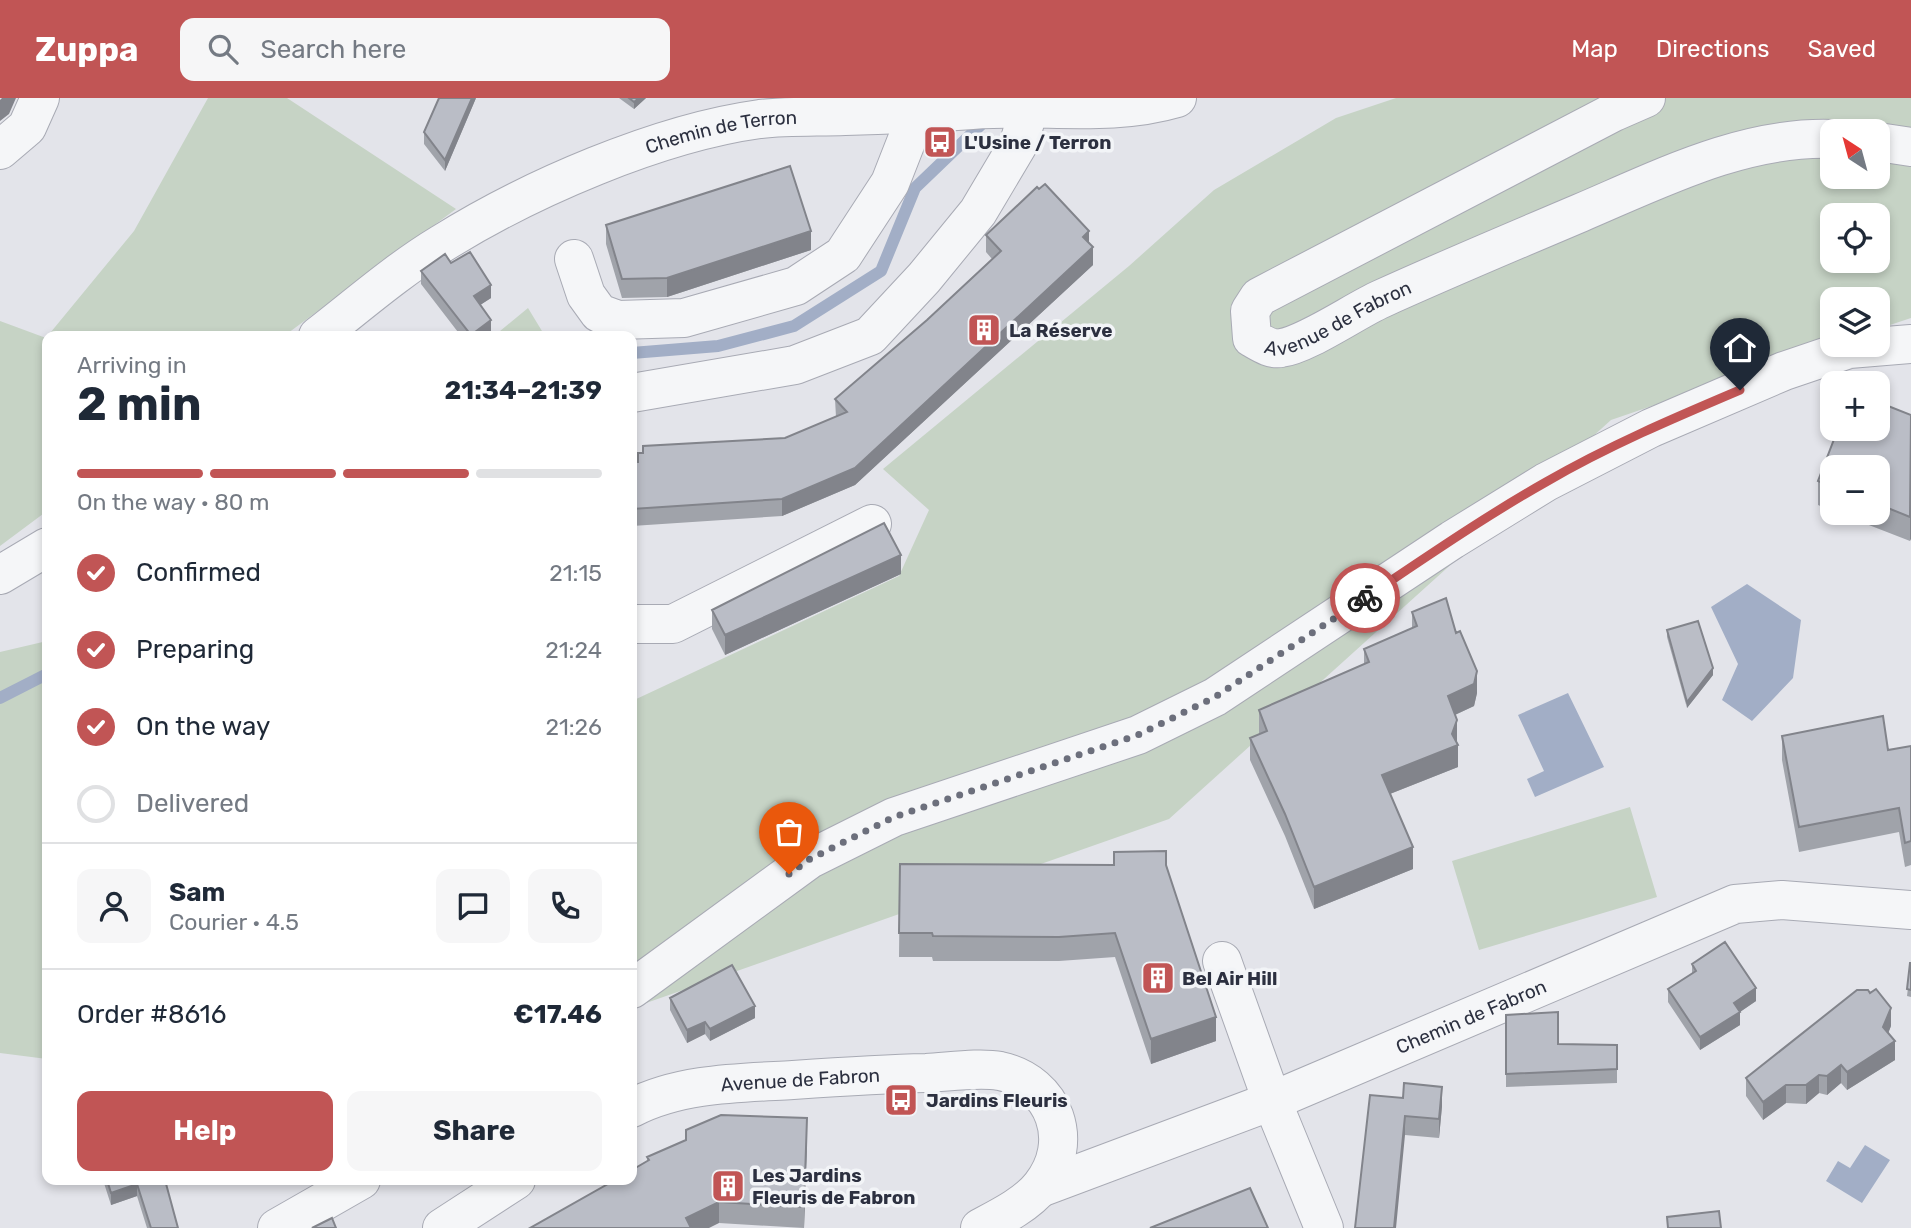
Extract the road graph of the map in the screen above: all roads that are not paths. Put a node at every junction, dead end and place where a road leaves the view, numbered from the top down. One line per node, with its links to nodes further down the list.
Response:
1 (40, 98): 10 (street)
2 (1177, 98): 5 (street, Chemin de Terron)
3 (1646, 98): 7 (street, Avenue de Fabron)
4 (867, 107): 6 (street, Chemin de Terron); 12 (street, Chemin de Terron)
5 (1019, 107): 6 (street, Chemin de Terron); 14 (street)
6 (933, 109): 11 (street)
7 (1820, 140)
8 (1890, 144): 9 (street)
9 (1911, 147)
10 (0, 150)
11 (574, 259)
12 (324, 331)
13 (1911, 344): 21 (street)
14 (637, 392)
15 (872, 524): 18 (street)
16 (42, 550): 17 (street)
17 (0, 575)
18 (637, 624)
19 (1911, 910): 22 (street, Chemin de Fabron)
20 (1222, 961): 22 (street)
21 (637, 985)
22 (1272, 1101): 26 (street, Chemin de Fabron); 30 (street)
23 (637, 1105): 26 (street, Avenue de Fabron)
24 (352, 1185): 28 (street)
25 (508, 1185): 29 (street)
26 (1040, 1188): 27 (street, Avenue de Fabron)
27 (996, 1225)
28 (277, 1228)
29 (442, 1228)
30 (1324, 1228)

